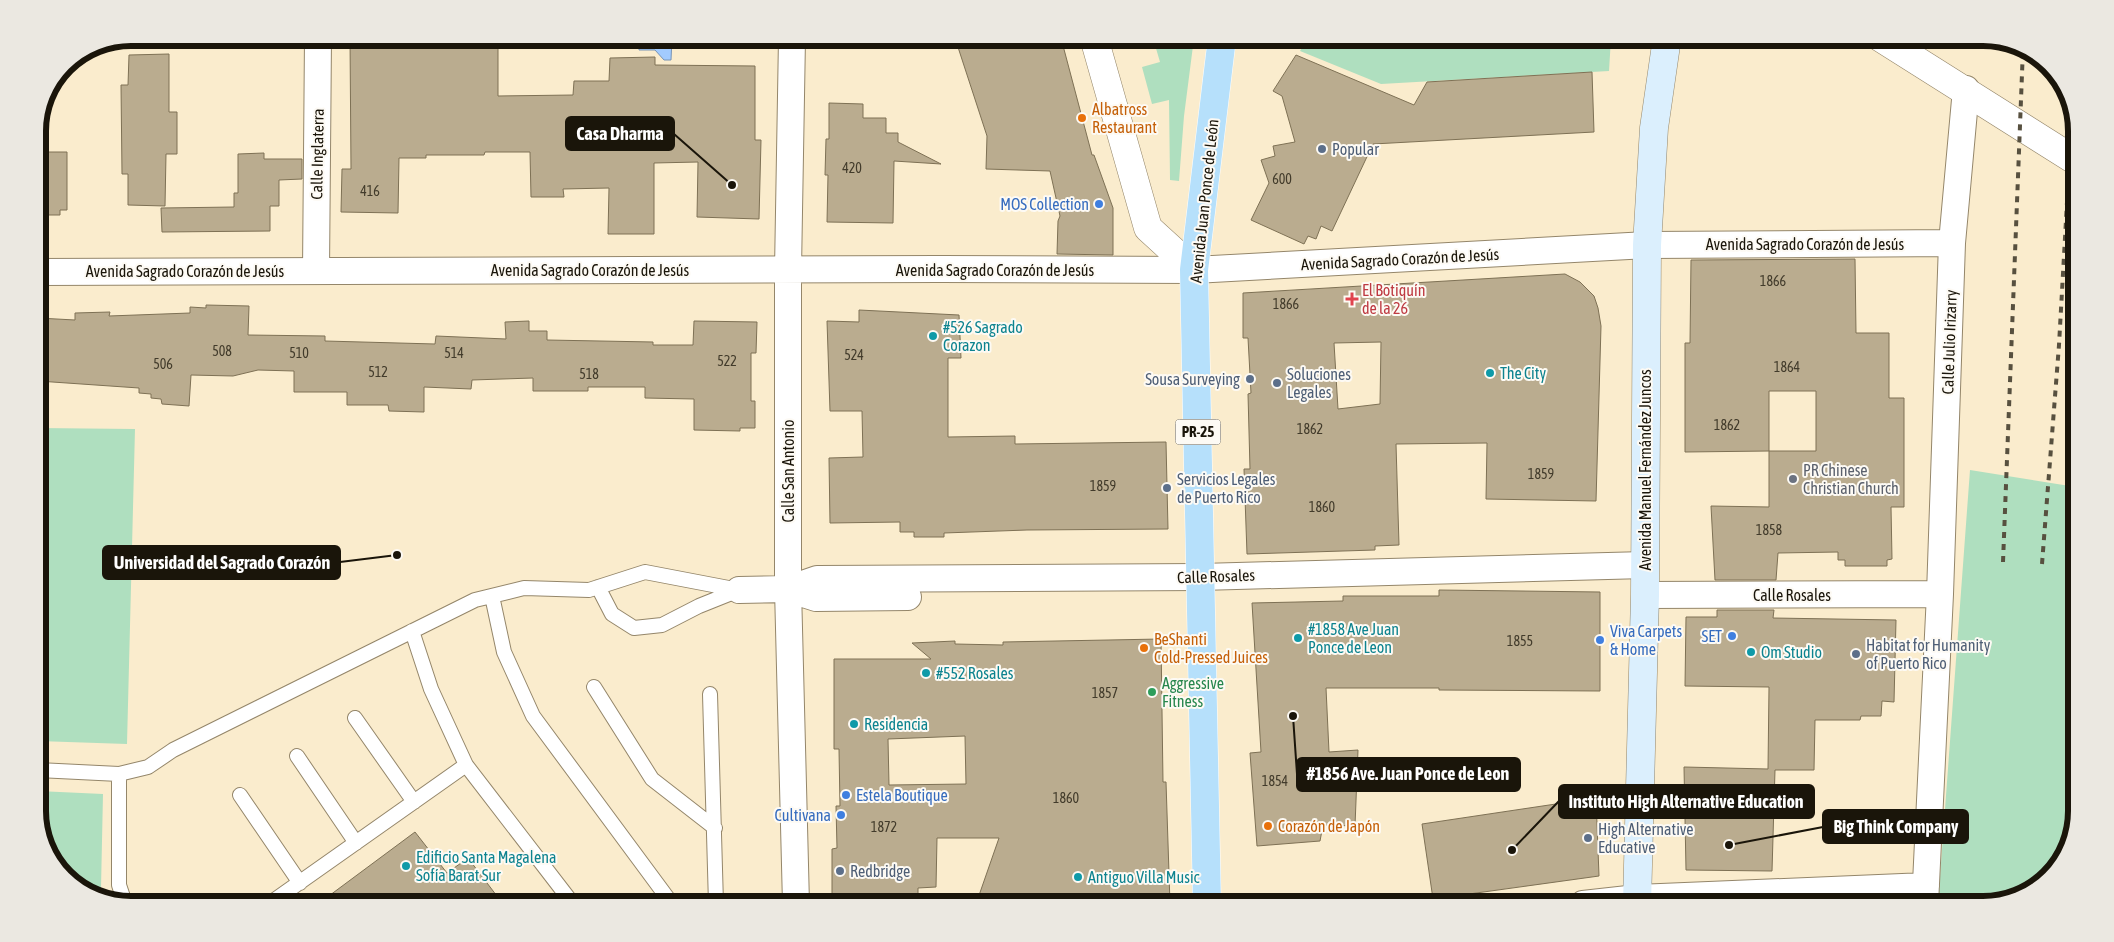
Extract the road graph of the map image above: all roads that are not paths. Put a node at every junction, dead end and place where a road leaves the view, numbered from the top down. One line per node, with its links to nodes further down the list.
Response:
1 (318, 46): 13 (street, Calle Inglaterra)
2 (792, 46): 11 (street, Calle San Antonio)
3 (1096, 46): 12 (street)
4 (1221, 46): 12 (main road, Avenida Juan Ponce de León / PR-25)
5 (1666, 46): 10 (main road, Avenida Manuel Fernández Juncos)
6 (1894, 46): 7 (street)
7 (1966, 89): 8 (street); 9 (street, Calle Julio Irizarry)
8 (2068, 156)
9 (1952, 242): 10 (street, Avenida Sagrado Corazón de Jesús); 20 (street, Calle Julio Irizarry)
10 (1647, 245): 12 (street, Avenida Sagrado Corazón de Jesús); 15 (main road, Avenida Manuel Fernández Juncos)
11 (788, 270): 12 (street, Avenida Sagrado Corazón de Jesús); 13 (street, Avenida Sagrado Corazón de Jesús); 18 (street, Calle San Antonio)
12 (1194, 270): 16 (main road, Avenida Juan Ponce de León / PR-25)
13 (316, 271): 14 (street, Avenida Sagrado Corazón de Jesús)
14 (46, 272)
15 (1645, 565): 16 (street, Calle Rosales); 22 (main road, Avenida Manuel Fernández Juncos)
16 (1201, 585): 18 (street, Calle Rosales); 43 (main road, Avenida Juan Ponce de León / PR-25)
17 (598, 587): 19 (lane); 19 (lane); 21 (lane)
18 (788, 589): 19 (street, Calle Rosales); 42 (street, Calle San Antonio)
19 (739, 590)
20 (1940, 594): 22 (street, Calle Rosales); 37 (street, Calle Julio Irizarry)
21 (492, 596): 23 (lane); 40 (lane)
22 (1645, 596): 44 (main road, Avenida Manuel Fernández Juncos)
23 (412, 631): 28 (lane); 30 (lane)
24 (594, 687): 33 (lane)
25 (710, 694): 33 (lane)
26 (355, 718): 32 (lane)
27 (297, 756): 34 (lane)
28 (466, 765): 32 (lane); 39 (lane)
29 (46, 770): 30 (lane)
30 (119, 774): 36 (lane)
31 (240, 795): 35 (lane)
32 (414, 802): 34 (lane)
33 (715, 828): 41 (lane)
34 (356, 843): 35 (lane)
35 (300, 883): 38 (lane)
36 (122, 895)
37 (1926, 895): 45 (street)
38 (281, 896)
39 (568, 896)
40 (666, 896)
41 (716, 896)
42 (796, 896)
43 (1207, 896)
44 (1637, 896)
45 (1878, 896)

